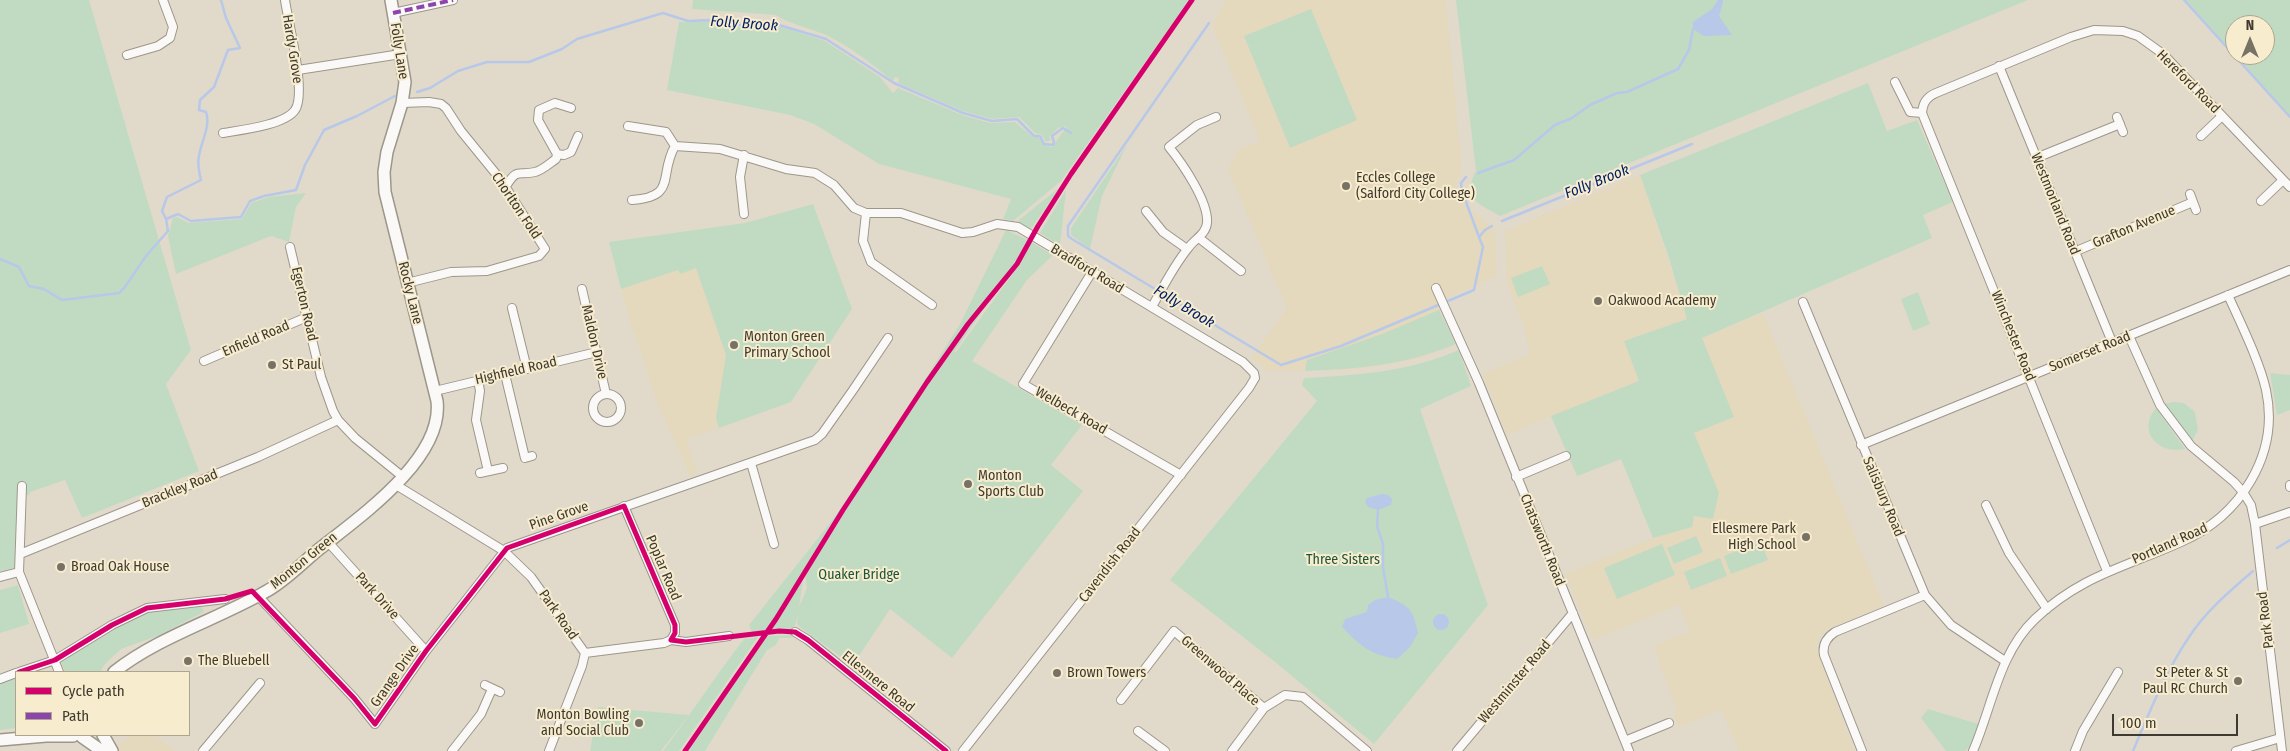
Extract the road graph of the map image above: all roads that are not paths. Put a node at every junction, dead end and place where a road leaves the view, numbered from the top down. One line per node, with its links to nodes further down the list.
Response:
1 (163, 0): 7 (street)
2 (285, 0): 9 (street, Hardy Grove)
3 (391, 0): 5 (main road, Folly Lane)
4 (453, 0): 5 (street)
5 (393, 13): 6 (main road, Folly Lane)
6 (401, 54): 9 (street); 11 (main road, Folly Lane)
7 (127, 55)
8 (1999, 66): 13 (street, Hereford Road); 15 (street, Hereford Road); 28 (street, Westmorland Road)
9 (298, 70): 20 (street, Hardy Grove)
10 (1895, 82): 13 (street)
11 (402, 103): 30 (street, Chorlton Fold); 45 (main road, Rocky Lane)
12 (571, 108): 26 (street)
13 (1922, 113): 61 (street, Winchester Road)
14 (1199, 114): 17 (street)
15 (2222, 116): 22 (street); 29 (street, Hereford Road)
16 (1216, 117): 17 (street)
17 (1203, 122): 25 (street)
18 (2120, 124): 28 (street)
19 (628, 126): 24 (street)
20 (223, 133)
21 (578, 136): 26 (street)
22 (2201, 136)
23 (1164, 140): 25 (street)
24 (675, 146): 27 (street); 33 (street)
25 (1169, 147): 38 (street)
26 (557, 154): 30 (street)
27 (744, 155): 36 (street); 37 (street)
28 (2036, 158): 41 (street, Westmorland Road)
29 (2283, 180): 31 (street, Hereford Road); 34 (street)
30 (506, 186): 45 (street, Chorlton Fold)
31 (2290, 187)
32 (2190, 194): 41 (street, Grafton Avenue)
33 (632, 200)
34 (2261, 201)
35 (1146, 211): 40 (street)
36 (866, 213): 44 (street, Bradford Road); 50 (street)
37 (744, 214)
38 (1199, 238): 40 (street); 43 (street)
39 (290, 247): 53 (street, Egerton Road)
40 (1188, 249): 51 (street)
41 (2074, 252): 56 (street, Westmorland Road)
42 (2290, 270): 48 (street, Somerset Road)
43 (1242, 271)
44 (1092, 272): 51 (street, Bradford Road); 74 (street, Welbeck Road)
45 (407, 283): 64 (main road, Rocky Lane)
46 (582, 289): 57 (street, Maldon Drive)
47 (1438, 292): 75 (street, Chatsworth Road)
48 (2228, 295): 54 (street, Somerset Road); 78 (street, Portland Road)
49 (1803, 302): 67 (street, Salisbury Road)
50 (932, 306)
51 (1152, 307): 62 (street, Bradford Road)
52 (512, 308): 59 (street)
53 (307, 317): 58 (street, Enfield Road); 66 (street, Egerton Road)
54 (2129, 336): 56 (street, Somerset Road); 78 (street)
55 (888, 338): 70 (street, Pine Grove)
56 (2112, 342): 61 (street, Somerset Road)
57 (597, 352): 59 (street, Highfield Road); 65 (street, Maldon Drive)
58 (204, 361)
59 (527, 369): 60 (street, Highfield Road)
60 (505, 374): 63 (street, Highfield Road); 68 (street)
61 (2030, 376): 67 (street, Somerset Road); 87 (street, Winchester Road)
62 (1255, 378): 74 (street, Cavendish Road)
63 (478, 380): 64 (street, Highfield Road); 72 (street)
64 (435, 391): 76 (main road, Rocky Lane)
65 (606, 394)
66 (338, 420): 76 (street, Egerton Road); 86 (street, Brackley Road)
67 (1862, 445): 90 (street, Salisbury Road)
68 (532, 456)
69 (1566, 456): 75 (street)
70 (751, 463): 79 (street, Pine Grove); 84 (street)
71 (503, 468): 72 (street)
72 (488, 471): 73 (street)
73 (480, 473)
74 (1181, 475): 126 (street, Cavendish Road)
75 (1516, 477): 94 (street, Chatsworth Road)
76 (400, 481): 83 (main road, Monton Green); 85 (street, Park Road)
77 (22, 486): 86 (street)
78 (2243, 492): 82 (street, Park Road); 87 (street, Portland Road)
79 (624, 506): 85 (street, Pine Grove); 97 (street, Poplar Road)
80 (1986, 506): 93 (street)
81 (2290, 512): 82 (street)
82 (2255, 524): 117 (street, Park Road)
83 (328, 542): 91 (main road, Monton Green); 98 (street, Park Drive)
84 (774, 544)
85 (504, 551): 98 (street, Grange Drive); 99 (street, Park Road)
86 (20, 554): 88 (street)
87 (2107, 571): 93 (street, Portland Road)
88 (20, 572): 89 (street); 100 (street)
89 (0, 577)
90 (1924, 594): 101 (street, Salisbury Road); 132 (street)
91 (258, 596): 98 (street, Grange Drive); 104 (main road, Monton Green)
92 (225, 599): 100 (street)
93 (2047, 609): 101 (street, Portland Road)
94 (1572, 613): 119 (street, Chatsworth Road); 130 (street, Westminster Road)
95 (795, 632): 125 (street, Ellesmere Road)
96 (729, 636): 97 (street, Park Road)
97 (670, 640): 99 (street, Park Road)
98 (426, 651)
99 (585, 653): 124 (street)
100 (55, 660): 102 (street); 103 (street)
101 (2005, 661): 133 (street, Portland Road)
102 (24, 671)
103 (59, 671)
104 (115, 671)
105 (2118, 672): 134 (street)
106 (15, 674): 107 (street)
107 (0, 678)
108 (260, 683): 122 (street)
109 (492, 689): 123 (street)
110 (1121, 700): 111 (street, Greenwood Place)
111 (1264, 708): 128 (street); 129 (street)
112 (1669, 723): 119 (street)
113 (1138, 731): 127 (street)
114 (33, 736): 115 (main road); 118 (main road)
115 (78, 736): 120 (main road)
116 (104, 736): 121 (main road)
117 (2280, 738): 135 (street); 136 (street, Park Road)
118 (0, 740)
119 (1625, 742): 131 (street, Chatsworth Road)
120 (102, 751)
121 (112, 751)
122 (203, 751)
123 (452, 751)
124 (549, 751)
125 (946, 751)
126 (963, 751)
127 (1165, 751)
128 (1232, 751)
129 (1368, 751)
130 (1457, 751)
131 (1629, 751)
132 (1862, 751)
133 (1973, 751)
134 (2075, 751)
135 (2236, 751)
136 (2282, 751)

